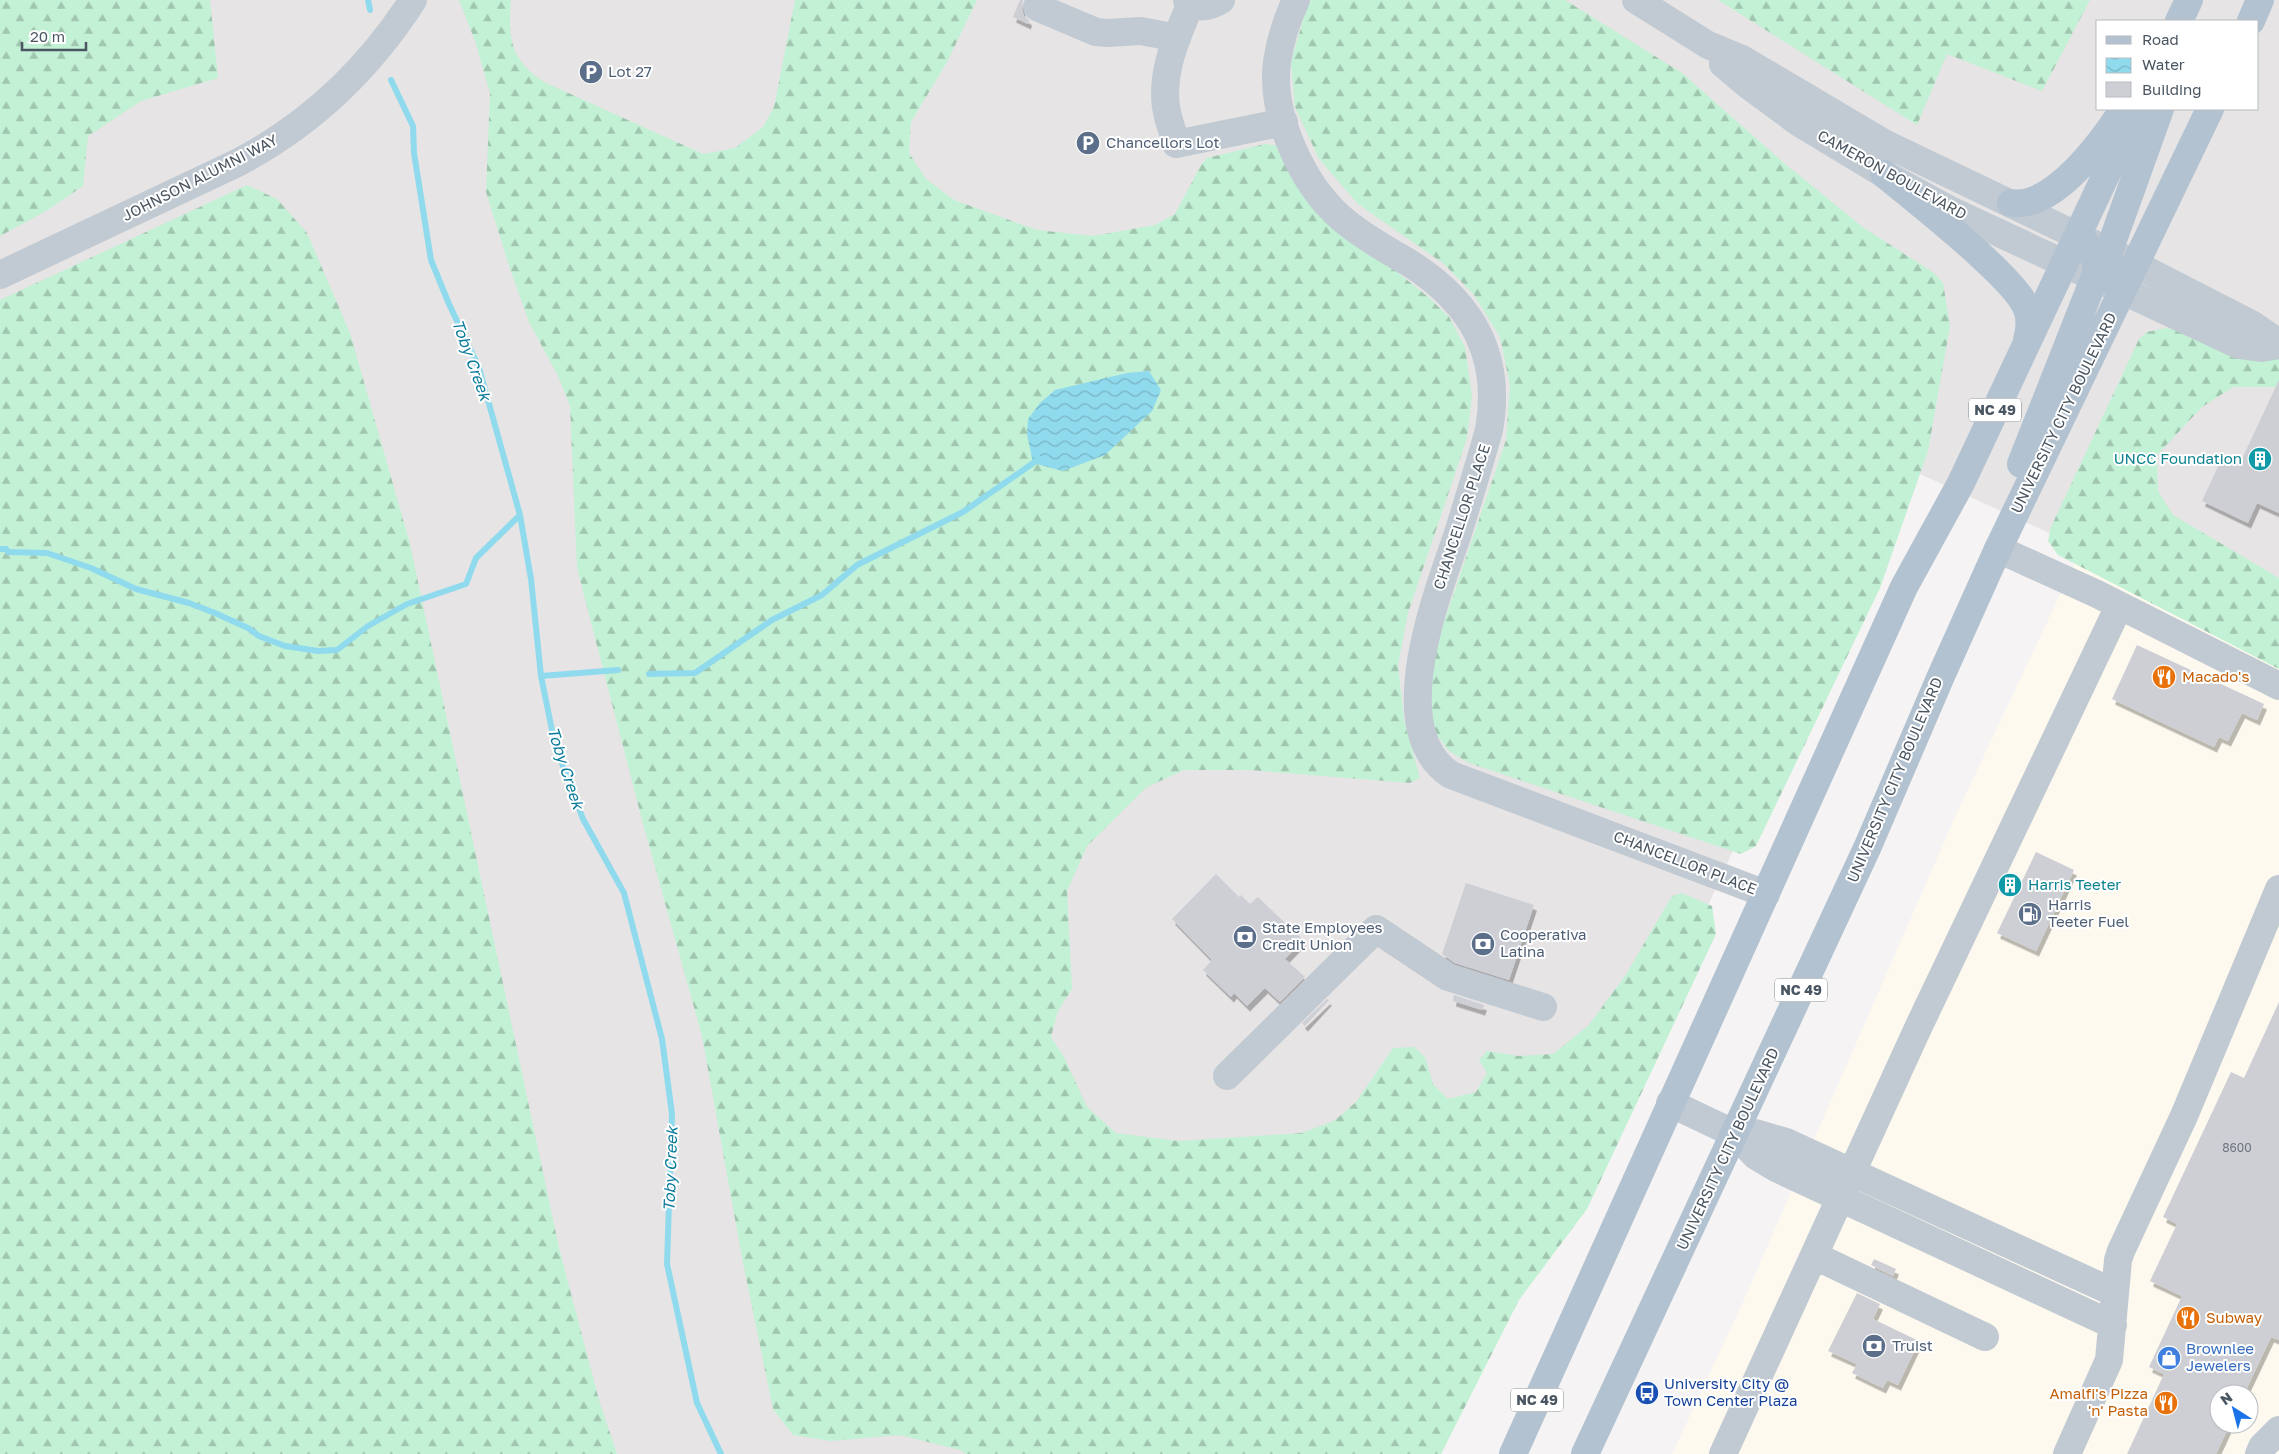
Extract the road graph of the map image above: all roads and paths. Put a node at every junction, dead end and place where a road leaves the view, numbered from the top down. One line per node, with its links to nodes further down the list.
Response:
1 (413, 0): 26 (street, JOHNSON ALUMNI WAY)
2 (1221, 0): 8 (street)
3 (1296, 0): 19 (street, CHANCELLOR PLACE)
4 (1636, 0): 14 (street, CAMERON BOULEVARD)
5 (2189, 0): 10 (main road)
6 (2199, 0): 11 (main road)
7 (2260, 0): 12 (main road)
8 (1189, 2): 13 (street)
9 (1037, 7): 13 (street)
10 (2179, 20)
11 (2191, 20)
12 (2250, 20)
13 (1177, 38): 19 (street)
14 (1708, 45): 20 (street, CAMERON BOULEVARD); 21 (street, CAMERON BOULEVARD)
15 (2123, 110): 21 (main road)
16 (2137, 110): 22 (main road, NC 49)
17 (2160, 110): 23 (main road)
18 (2210, 110): 25 (main road, UNIVERSITY CITY BOULEVARD / NC 49)
19 (1284, 122): 35 (street, CHANCELLOR PLACE)
20 (1884, 174): 24 (street, CAMERON BOULEVARD); 29 (main road, NC 49)
21 (2011, 203): 22 (street, CAMERON BOULEVARD)
22 (2078, 236): 23 (street, CAMERON BOULEVARD); 24 (main road, NC 49); 27 (main road)
23 (2109, 251): 25 (street, CAMERON BOULEVARD); 28 (main road)
24 (2064, 264): 27 (street, CAMERON BOULEVARD); 29 (main road, NC 49)
25 (2136, 265): 28 (main road, UNIVERSITY CITY BOULEVARD / NC 49); 30 (street, CAMERON BOULEVARD)
26 (0, 275)
27 (2094, 279): 28 (street, CAMERON BOULEVARD); 31 (main road)
28 (2123, 292): 30 (street, CAMERON BOULEVARD); 31 (main road, UNIVERSITY CITY BOULEVARD / NC 49)
29 (2026, 344): 35 (main road, NC 49)
30 (2279, 344)
31 (1998, 549): 32 (street); 39 (main road, UNIVERSITY CITY BOULEVARD / NC 49)
32 (2119, 606): 33 (street); 40 (street)
33 (2279, 686)
34 (2279, 890): 43 (street)
35 (1766, 894): 38 (main road, NC 49)
36 (1543, 1007): 37 (street)
37 (1227, 1076)
38 (1670, 1103): 39 (street); 47 (main road, NC 49)
39 (1735, 1134): 40 (street); 41 (street); 48 (main road, UNIVERSITY CITY BOULEVARD / NC 49)
40 (1853, 1172): 41 (street); 43 (street)
41 (1841, 1198): 42 (street); 44 (street)
42 (1815, 1256): 45 (street); 49 (street)
43 (2115, 1293): 44 (street)
44 (2113, 1325): 50 (street)
45 (1985, 1337)
46 (2279, 1430): 51 (street)
47 (1513, 1454)
48 (1585, 1454)
49 (1723, 1454)
50 (2067, 1454)
51 (2259, 1454)

